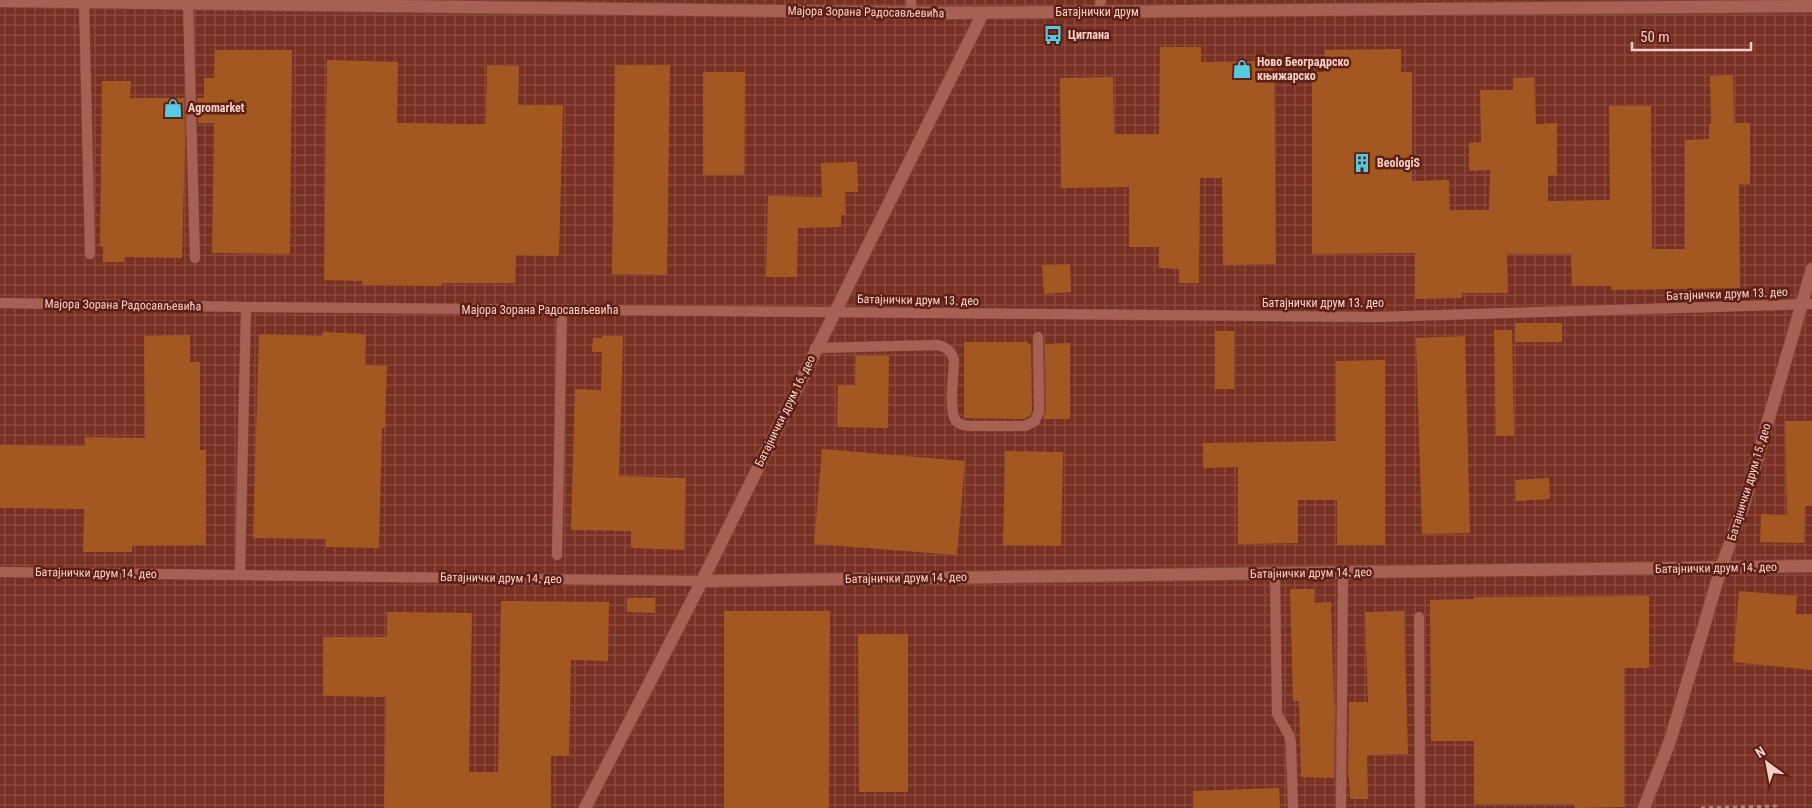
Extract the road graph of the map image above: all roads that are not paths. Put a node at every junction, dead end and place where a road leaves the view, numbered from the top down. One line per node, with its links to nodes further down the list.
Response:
1 (0, 1): 2 (street, Мајора Зорана Радосављевића)
2 (84, 2): 3 (street, Мајора Зорана Радосављевића); 9 (lane)
3 (188, 4): 4 (street, Мајора Зорана Радосављевића); 10 (lane)
4 (665, 5): 5 (street, Мајора Зорана Радосављевића)
5 (911, 6): 8 (street, Мајора Зорана Радосављевића)
6 (1100, 6): 7 (street, Батајнички друм); 8 (street, Батајнички друм)
7 (1812, 6)
8 (982, 12): 16 (street, Батајнички друм 16. део)
9 (90, 254)
10 (194, 258)
11 (1812, 269): 13 (street, Батајнички друм 15. део)
12 (0, 304): 14 (lane, Мајора Зорана Радосављевића)
13 (1807, 304): 16 (lane, Батајнички друм 13. део); 21 (street, Батајнички друм 15. део)
14 (246, 307): 15 (lane, Мајора Зорана Радосављевића); 24 (lane)
15 (562, 310): 16 (lane, Мајора Зорана Радосављевића); 19 (lane)
16 (834, 312): 18 (street, Батајнички друм 16. део)
17 (1038, 337): 18 (lane)
18 (816, 348): 26 (street, Батајнички друм 16. део)
19 (558, 555)
20 (1812, 566): 21 (street, Батајнички друм 14. део)
21 (1721, 568): 23 (street, Батајнички друм 14. део); 32 (street, Батајнички друм 15. део)
22 (0, 572): 24 (lane, Батајнички друм 14. део)
23 (1343, 573): 25 (street, Батајнички друм 14. део); 30 (lane)
24 (240, 574): 26 (lane, Батајнички друм 14. део)
25 (1275, 574): 26 (street, Батајнички друм 14. део); 29 (lane)
26 (702, 581): 28 (street, Батајнички друм 16. део)
27 (1419, 617): 31 (lane)
28 (585, 808)
29 (1293, 808)
30 (1341, 808)
31 (1420, 808)
32 (1644, 808)

